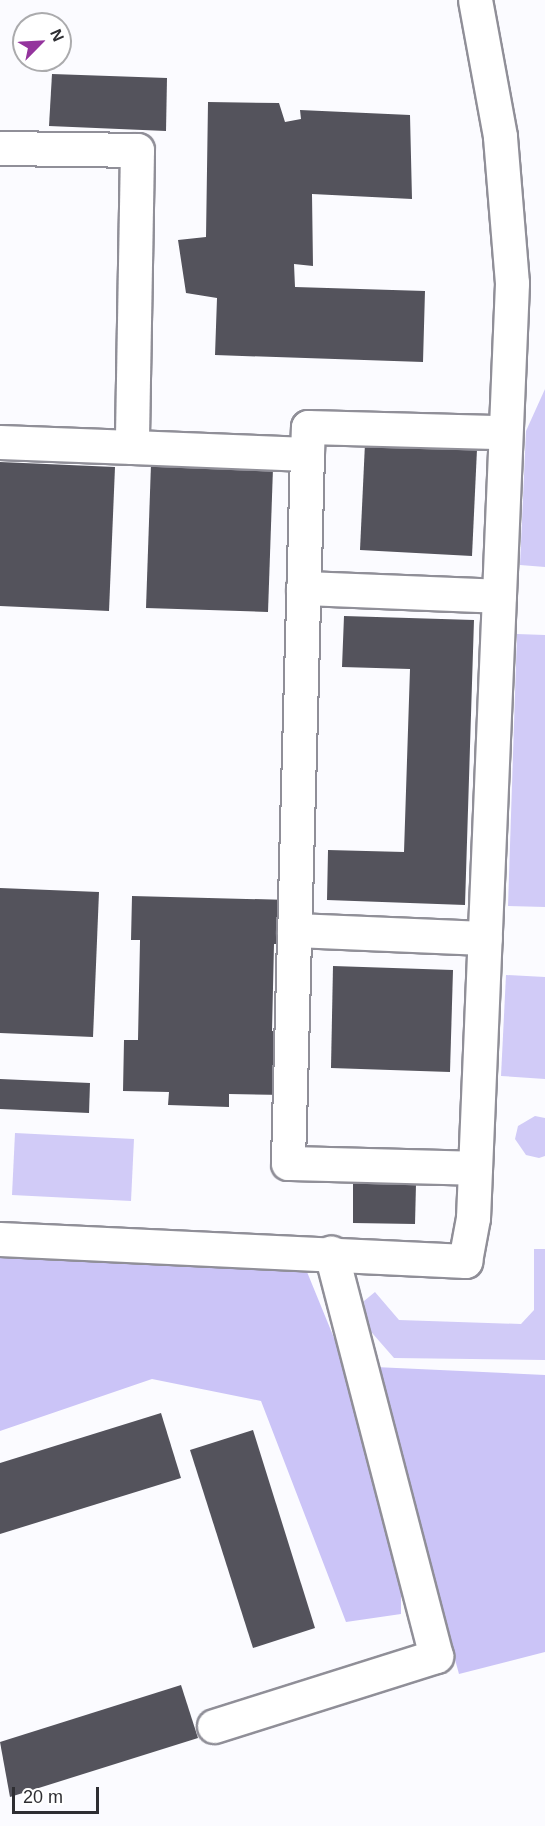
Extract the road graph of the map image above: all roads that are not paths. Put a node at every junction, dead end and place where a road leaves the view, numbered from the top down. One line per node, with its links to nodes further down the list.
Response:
1 (475, 0): 3 (lane)
2 (0, 148): 5 (lane)
3 (506, 432): 6 (lane); 8 (lane)
4 (0, 442): 5 (lane)
5 (132, 447): 6 (lane)
6 (307, 454): 7 (lane)
7 (303, 588): 8 (lane); 9 (lane)
8 (499, 596): 10 (lane)
9 (294, 930): 10 (lane); 11 (lane)
10 (485, 938): 11 (lane)
11 (475, 1168): 13 (lane)
12 (0, 1239): 13 (lane)
13 (332, 1252): 14 (lane)
14 (214, 1726)

